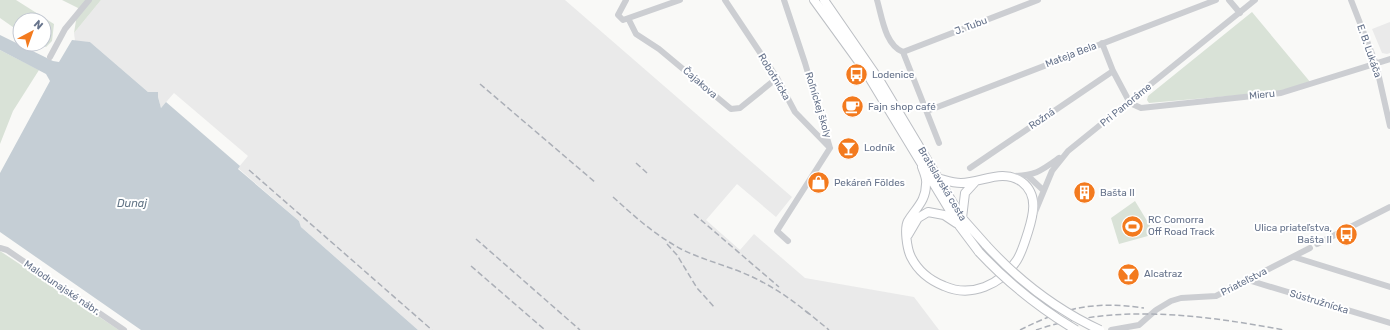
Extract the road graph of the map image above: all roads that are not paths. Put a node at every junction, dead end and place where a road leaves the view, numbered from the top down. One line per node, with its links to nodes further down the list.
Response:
1 (89, 0): 18 (street)
2 (626, 0): 15 (street)
3 (680, 0): 15 (street)
4 (725, 0): 22 (street, Robotnícka)
5 (784, 0): 27 (street, Roľníckej školy)
6 (814, 0): 29 (main road, Bratislavská cesta)
7 (824, 0): 33 (main road, Bratislavská cesta)
8 (877, 0): 17 (street)
9 (1038, 0): 17 (street, J. Tubu)
10 (1216, 0): 16 (street, Mateja Bela)
11 (1229, 0): 14 (street)
12 (1255, 0): 14 (street, Pri Panoráme)
13 (1351, 0): 20 (street, E. B. Lukáča)
14 (1240, 13): 23 (street, Pri Panoráme)
15 (629, 20): 22 (street, Čajakova)
16 (1102, 43): 21 (street); 24 (street, Mateja Bela)
17 (903, 52): 24 (street)
18 (50, 57)
19 (1390, 59): 20 (street, Mieru)
20 (1376, 64): 23 (street, Mieru); 25 (street, E. B. Lukáča)
21 (1113, 71): 23 (street); 30 (street, Rožná)
22 (777, 78): 27 (street, Robotnícka)
23 (1130, 102): 28 (street, Pri Panoráme)
24 (927, 111): 26 (street)
25 (1390, 126)
26 (939, 143)
27 (830, 148): 41 (street, Roľníckej školy)
28 (1068, 151): 32 (street); 36 (street, Pri Panoráme)
29 (922, 167): 39 (main road, Bratislavská cesta); 40 (main road)
30 (970, 168)
31 (1002, 175): 32 (street); 34 (main road); 35 (main road)
32 (1028, 176): 36 (street)
33 (937, 178): 34 (main road); 39 (main road, Bratislavská cesta)
34 (975, 182): 39 (main road)
35 (1027, 187): 36 (street); 38 (main road)
36 (1043, 190): 38 (street, Pri Panoráme)
37 (1390, 207): 42 (street)
38 (1034, 213): 40 (main road)
39 (960, 221): 40 (main road); 50 (main road, Bratislavská cesta, bridge); 51 (main road, Bratislavská cesta, bridge)
40 (907, 236)
41 (788, 241)
42 (1317, 244)
43 (0, 248): 49 (street, Malodunajské nábr.)
44 (1310, 248): 45 (street, Priateľstva)
45 (1294, 257): 46 (street, Priateľstva); 47 (street)
46 (1248, 280): 48 (street, Sústružnícka); 52 (street, Priateľstva)
47 (1390, 287)
48 (1390, 323)
49 (124, 330)
50 (1076, 330)
51 (1100, 330)
52 (1111, 330)

